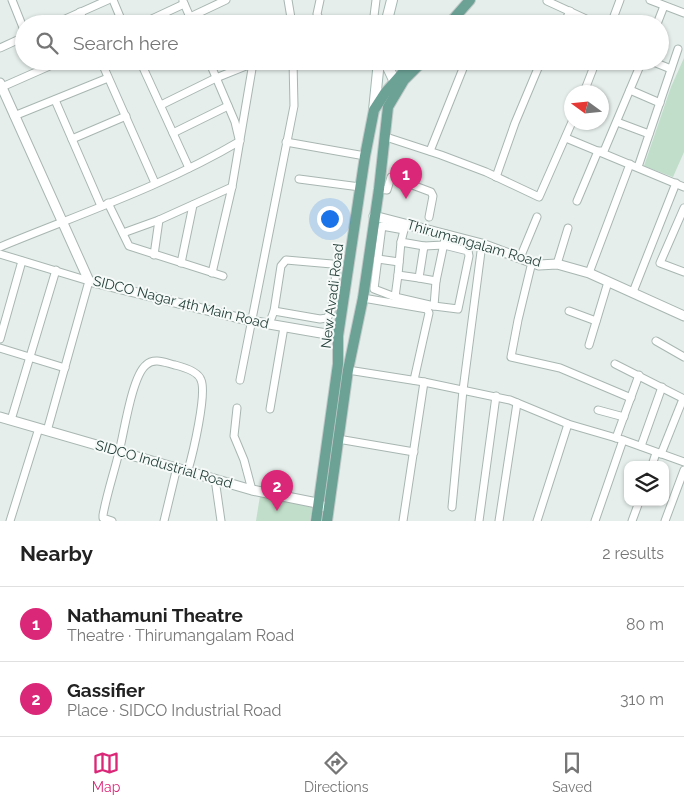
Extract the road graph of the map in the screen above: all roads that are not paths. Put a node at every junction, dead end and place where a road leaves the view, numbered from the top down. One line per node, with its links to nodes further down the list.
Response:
1 (13, 0): 20 (street)
2 (108, 0): 18 (street)
3 (113, 0): 23 (street)
4 (223, 0): 26 (street)
5 (288, 0): 27 (street)
6 (320, 0): 28 (street)
7 (376, 0): 29 (street)
8 (392, 0): 30 (main road)
9 (470, 0): 31 (main road)
10 (478, 0): 32 (main road)
11 (620, 0): 35 (street)
12 (650, 0): 16 (street)
13 (673, 0): 16 (street)
14 (547, 1): 17 (street)
15 (183, 2): 24 (street); 25 (street)
16 (667, 7): 19 (street); 36 (street)
17 (570, 11): 33 (street); 34 (street)
18 (80, 12): 21 (street); 22 (street)
19 (684, 13)
20 (18, 15)
21 (74, 15)
22 (81, 15)
23 (119, 15)
24 (159, 15)
25 (189, 15)
26 (201, 15)
27 (290, 15)
28 (318, 15)
29 (374, 15)
30 (388, 15)
31 (457, 15)
32 (465, 15)
33 (568, 15)
34 (578, 15)
35 (614, 15)
36 (662, 15)
37 (15, 41): 38 (street)
38 (0, 48)
39 (678, 49): 40 (street)
40 (671, 69): 63 (street)
41 (41, 70): 58 (street)
42 (105, 70): 56 (street)
43 (144, 70): 64 (street)
44 (213, 70): 57 (street)
45 (236, 70): 57 (street)
46 (253, 70): 77 (street)
47 (293, 70): 78 (street)
48 (378, 70): 66 (main road)
49 (390, 70): 59 (main road)
50 (407, 70): 59 (main road, New Avadi Road)
51 (414, 70): 59 (main road, New Avadi Road)
52 (462, 70): 79 (street)
53 (537, 70): 85 (street)
54 (593, 70): 60 (street)
55 (638, 70): 61 (street)
56 (108, 78): 62 (street); 69 (street)
57 (216, 78): 64 (street); 65 (street)
58 (1, 85): 68 (street, SIDCO Nagar 4th Main Road)
59 (398, 85): 66 (main road, New Avadi Road); 67 (main road, New Avadi Road)
60 (587, 85)
61 (630, 90): 63 (street); 70 (street)
62 (55, 100): 68 (street); 76 (street)
63 (660, 103): 73 (street)
64 (160, 105): 72 (street)
65 (228, 106): 72 (street); 77 (street)
66 (376, 106): 67 (main road); 81 (main road, New Avadi Road)
67 (388, 108): 74 (main road, New Avadi Road)
68 (14, 116): 101 (street, SIDCO Nagar 4th Main Road)
69 (126, 116): 76 (street); 87 (street)
70 (616, 122): 73 (street); 80 (street)
71 (569, 130): 75 (street)
72 (172, 132): 84 (street)
73 (649, 134): 83 (street)
74 (386, 137): 79 (street); 92 (main road, New Avadi Road)
75 (566, 138): 80 (street); 85 (street)
76 (72, 139): 94 (street)
77 (240, 141): 84 (street); 89 (street)
78 (286, 142): 81 (street); 138 (street)
79 (430, 151): 85 (street)
80 (598, 151): 82 (street); 93 (street)
81 (365, 156): 90 (main road, New Avadi Road)
82 (630, 164): 83 (street); 123 (street)
83 (638, 167): 88 (street)
84 (189, 168): 87 (street)
85 (496, 177)
86 (299, 179): 90 (street)
87 (156, 183): 94 (street)
88 (676, 183): 91 (street); 130 (street)
89 (232, 187): 95 (street); 122 (street)
90 (360, 187): 131 (main road, New Avadi Road)
91 (684, 187)
92 (379, 189): 97 (main road, New Avadi Road); 98 (street)
93 (577, 201)
94 (105, 204): 101 (street); 104 (street)
95 (193, 205): 100 (street); 118 (street)
96 (684, 208): 121 (street)
97 (374, 216): 102 (street, Thirumangalam Road); 133 (main road, New Avadi Road)
98 (429, 217)
99 (536, 217): 113 (street)
100 (159, 220): 104 (street); 112 (street)
101 (62, 221): 110 (street); 127 (street, SIDCO Nagar 4th Main Road)
102 (405, 227): 105 (street, Thirumangalam Road); 106 (street); 114 (street)
103 (568, 228): 119 (street)
104 (123, 233): 112 (street)
105 (446, 234): 107 (street, Thirumangalam Road); 108 (street)
106 (401, 242): 109 (street); 116 (street)
107 (482, 244): 113 (street, Thirumangalam Road); 157 (street)
108 (444, 245): 109 (street); 128 (street); 134 (street)
109 (424, 246): 126 (street)
110 (0, 247)
111 (0, 254): 115 (street)
112 (154, 255): 118 (street)
113 (520, 258): 117 (street, Thirumangalam Road)
114 (378, 259): 116 (street); 132 (street)
115 (22, 261): 120 (street); 143 (street)
116 (399, 262): 124 (street)
117 (532, 262): 119 (street, Thirumangalam Road); 159 (street)
118 (181, 263): 122 (street)
119 (557, 264): 123 (street, Thirumangalam Road)
120 (56, 270): 127 (street); 147 (street)
121 (684, 272)
122 (212, 273): 125 (street)
123 (589, 274): 129 (street, Thirumangalam Road)
124 (398, 275): 126 (street); 132 (street)
125 (223, 276)
126 (419, 278): 128 (street)
127 (89, 281): 138 (street, SIDCO Nagar 4th Main Road); 150 (street)
128 (436, 281): 134 (street)
129 (608, 282): 130 (street, Thirumangalam Road); 139 (street)
130 (633, 292): 137 (street, Thirumangalam Road)
131 (339, 294): 135 (street); 135 (street); 142 (main road, New Avadi Road)
132 (395, 297): 134 (street)
133 (363, 298): 151 (main road, New Avadi Road); 154 (street)
134 (434, 306)
135 (274, 311): 140 (street)
136 (569, 311): 139 (street)
137 (684, 316)
138 (251, 321): 140 (street, SIDCO Nagar 4th Main Road); 153 (street)
139 (596, 321): 145 (street)
140 (269, 324): 141 (street, SIDCO Nagar 4th Main Road)
141 (284, 327): 142 (street, SIDCO Nagar 4th Main Road); 163 (street)
142 (338, 336): 182 (main road, New Avadi Road)
143 (0, 339)
144 (656, 342): 148 (street)
145 (590, 345)
146 (0, 348): 147 (street)
147 (29, 356): 150 (street); 166 (street)
148 (684, 357)
149 (615, 364): 152 (street)
150 (65, 368): 168 (street)
151 (348, 370): 154 (street); 169 (main road, New Avadi Road)
152 (639, 375): 156 (street); 159 (street)
153 (240, 380)
154 (414, 380): 155 (street)
155 (424, 382): 157 (street); 173 (street)
156 (662, 387): 160 (street); 171 (street)
157 (463, 390): 158 (street); 184 (street)
158 (496, 396): 161 (street); 193 (street)
159 (631, 398): 165 (street)
160 (683, 399): 174 (street)
161 (517, 402): 167 (street); 194 (street)
162 (237, 408): 181 (street)
163 (270, 410)
164 (598, 410): 165 (street)
165 (624, 418): 170 (street)
166 (3, 420): 168 (street, SIDCO Industrial Road)
167 (568, 424): 170 (street); 195 (street)
168 (43, 429): 172 (street, SIDCO Industrial Road); 186 (street)
169 (338, 439): 173 (street); 185 (main road, New Avadi Road)
170 (619, 439): 171 (street); 196 (street)
171 (641, 446): 174 (street)
172 (119, 452): 177 (street, SIDCO Industrial Road); 178 (street); 187 (street)
173 (414, 452): 192 (street)
174 (659, 454): 175 (street); 176 (street)
175 (655, 461)
176 (684, 462)
177 (177, 467): 178 (street, SIDCO Industrial Road); 188 (street)
178 (188, 470): 180 (street, SIDCO Industrial Road)
179 (684, 470): 198 (street)
180 (215, 479): 181 (street, SIDCO Industrial Road); 189 (street)
181 (252, 490): 182 (street, SIDCO Industrial Road)
182 (317, 503): 185 (street, SIDCO Industrial Road); 190 (main road, New Avadi Road)
183 (638, 506): 197 (street)
184 (452, 507)
185 (328, 509): 191 (main road, New Avadi Road)
186 (10, 521)
187 (112, 521)
188 (164, 521)
189 (221, 521)
190 (316, 521)
191 (327, 521)
192 (403, 521)
193 (479, 521)
194 (498, 521)
195 (537, 521)
196 (595, 521)
197 (632, 521)
198 (665, 521)

